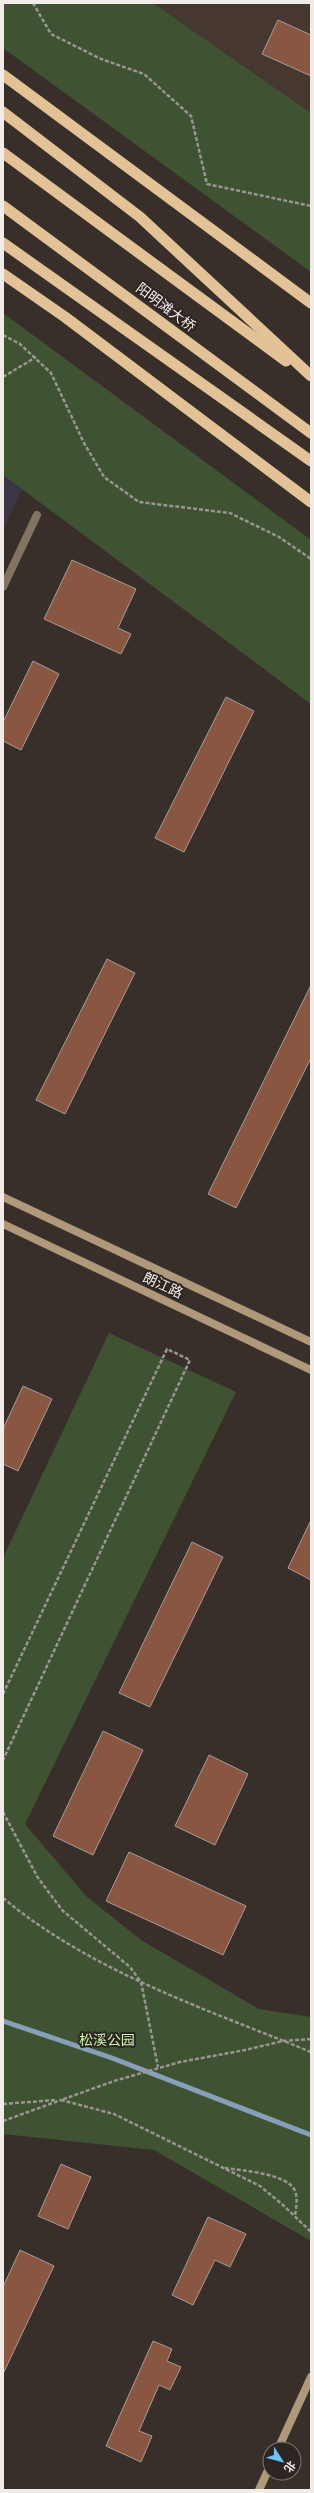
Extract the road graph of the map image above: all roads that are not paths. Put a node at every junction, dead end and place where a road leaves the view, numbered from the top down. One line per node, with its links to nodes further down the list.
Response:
1 (3, 75): 7 (highway)
2 (3, 112): 8 (highway)
3 (3, 153): 9 (highway, 阳明滩大桥)
4 (3, 206): 10 (highway, 阳明滩大桥)
5 (3, 243): 11 (highway)
6 (3, 274): 12 (highway)
7 (311, 303)
8 (311, 376)
9 (311, 380)
10 (311, 433)
11 (311, 461)
12 (311, 502)
13 (37, 515): 14 (street)
14 (3, 587)
15 (3, 1197): 17 (main road, 朗江路)
16 (3, 1224): 18 (main road, 朗江路)
17 (311, 1342)
18 (311, 1370)
19 (311, 2377): 20 (main road)
20 (282, 2441)

